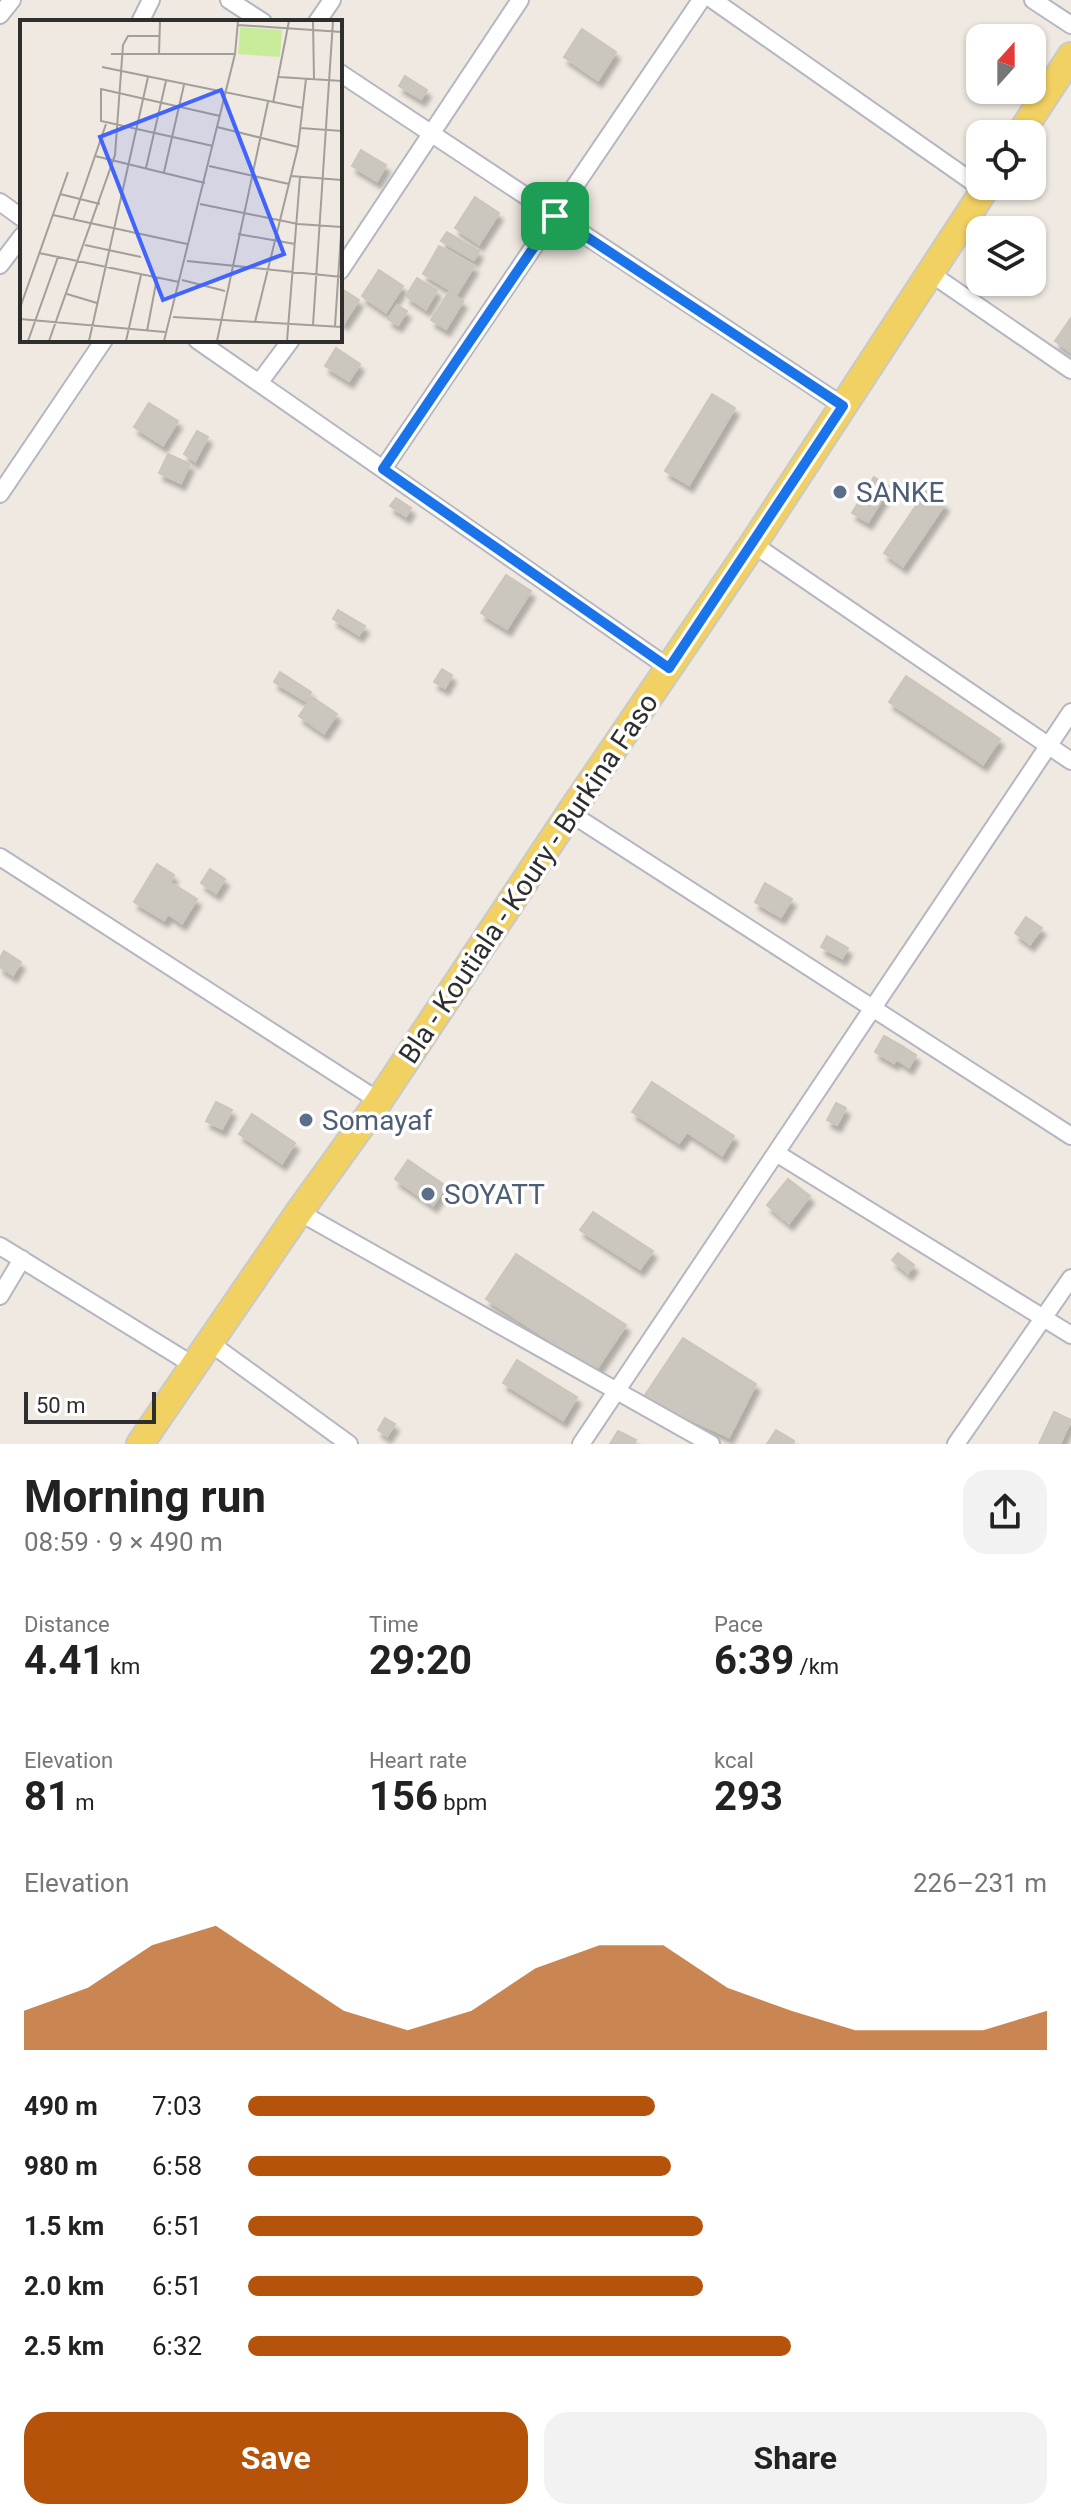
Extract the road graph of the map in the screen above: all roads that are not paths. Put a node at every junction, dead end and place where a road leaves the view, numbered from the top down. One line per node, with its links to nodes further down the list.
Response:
1 (12, 0): 9 (street)
2 (151, 0): 10 (street)
3 (229, 0): 11 (street)
4 (332, 0): 12 (street)
5 (520, 0): 17 (street)
6 (701, 0): 21 (street)
7 (713, 0): 18 (street)
8 (1033, 0): 13 (street)
9 (0, 15)
10 (141, 20)
11 (260, 20)
12 (318, 20)
13 (1071, 25)
14 (1071, 56): 16 (main road)
15 (342, 74): 17 (street)
16 (1029, 120)
17 (432, 134): 21 (street); 25 (street)
18 (966, 175)
19 (977, 200): 26 (main road, Bla - Koutiala - Koury - Burkina Faso)
20 (0, 202): 22 (street)
21 (555, 216): 32 (street); 33 (street)
22 (20, 217)
23 (20, 239): 24 (street)
24 (0, 265)
25 (342, 268)
26 (930, 273): 30 (street); 32 (main road, Bla - Koutiala - Koury - Burkina Faso)
27 (103, 342): 34 (street)
28 (200, 342): 31 (street)
29 (290, 342): 31 (street)
30 (1071, 370)
31 (259, 383): 33 (street)
32 (843, 406): 35 (main road, Bla - Koutiala - Koury - Burkina Faso)
33 (383, 469): 36 (street)
34 (0, 494)
35 (753, 544): 36 (main road, Bla - Koutiala - Koury - Burkina Faso); 38 (street)
36 (669, 668): 40 (main road, Bla - Koutiala - Koury - Burkina Faso)
37 (1071, 712): 38 (street)
38 (1048, 745): 39 (street); 42 (street)
39 (1071, 761)
40 (570, 813): 42 (street); 43 (main road, Bla - Koutiala - Koury - Burkina Faso)
41 (0, 857): 43 (street)
42 (873, 1008): 44 (street); 45 (street)
43 (379, 1101): 46 (main road, Bla - Koutiala - Koury - Burkina Faso)
44 (1071, 1136)
45 (776, 1153): 51 (street); 55 (street)
46 (299, 1212): 53 (main road, Bla - Koutiala - Koury - Burkina Faso); 55 (street)
47 (0, 1246): 48 (street)
48 (22, 1259): 50 (street); 54 (street)
49 (1071, 1278): 51 (street)
50 (0, 1296)
51 (1043, 1318): 52 (street); 60 (street)
52 (1071, 1335)
53 (210, 1343): 54 (main road, Bla - Koutiala - Koury - Burkina Faso); 57 (street)
54 (193, 1365): 56 (main road, Bla - Koutiala - Koury - Burkina Faso)
55 (617, 1391): 58 (street); 59 (street)
56 (140, 1444)
57 (349, 1444)
58 (581, 1444)
59 (711, 1444)
60 (956, 1444)

